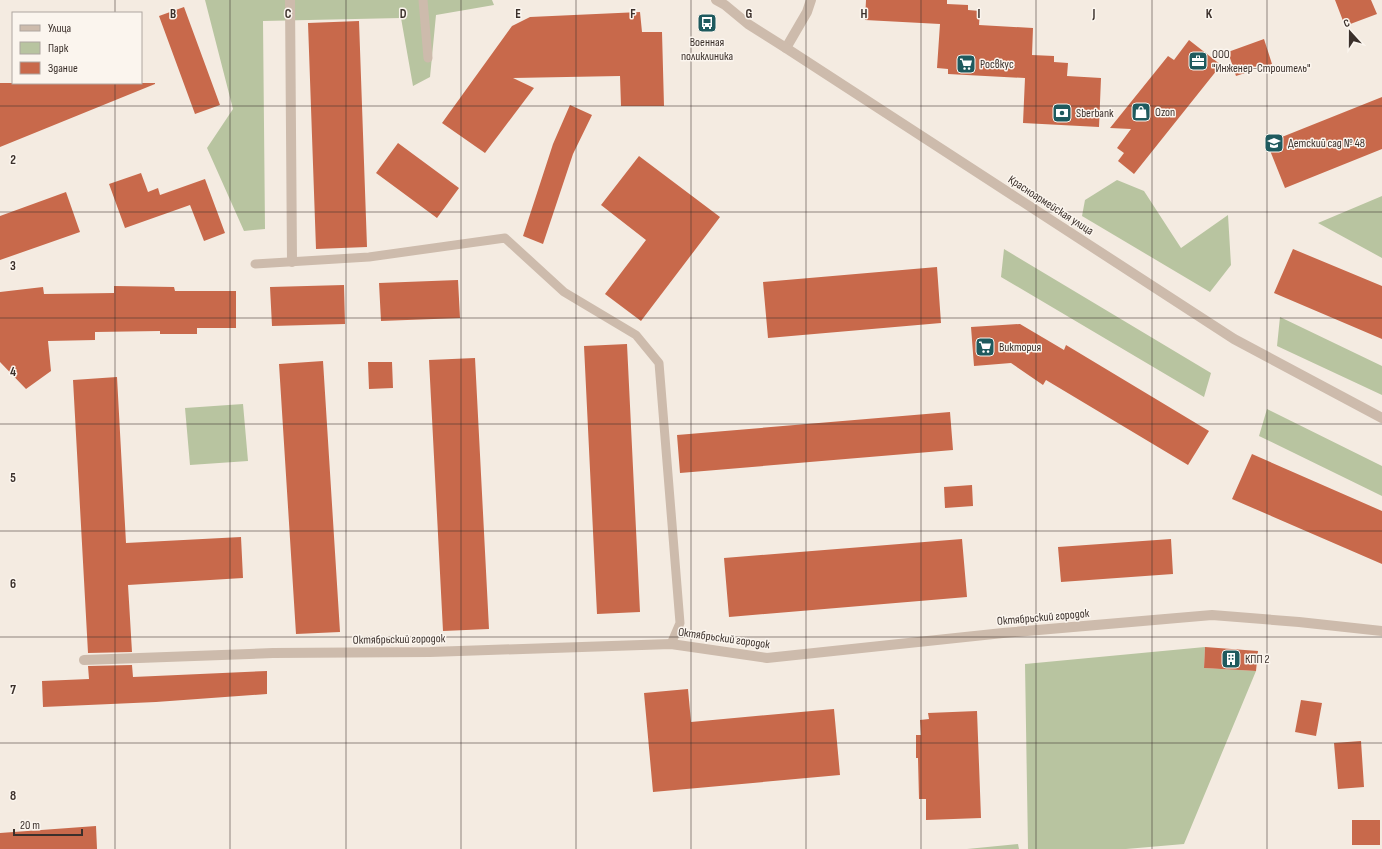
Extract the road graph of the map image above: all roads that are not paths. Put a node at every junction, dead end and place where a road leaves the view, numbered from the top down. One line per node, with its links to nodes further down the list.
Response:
1 (290, 0): 7 (street)
2 (423, 0): 6 (lane)
3 (716, 0): 5 (street, Красноармейская улица)
4 (811, 0): 5 (street)
5 (786, 48): 9 (street, Красноармейская улица)
6 (428, 58)
7 (292, 262): 8 (lane); 11 (lane)
8 (255, 264)
9 (1382, 418)
10 (1382, 631): 11 (street, Октябрьский городок)
11 (671, 644): 12 (street, Октябрьский городок)
12 (84, 660)

